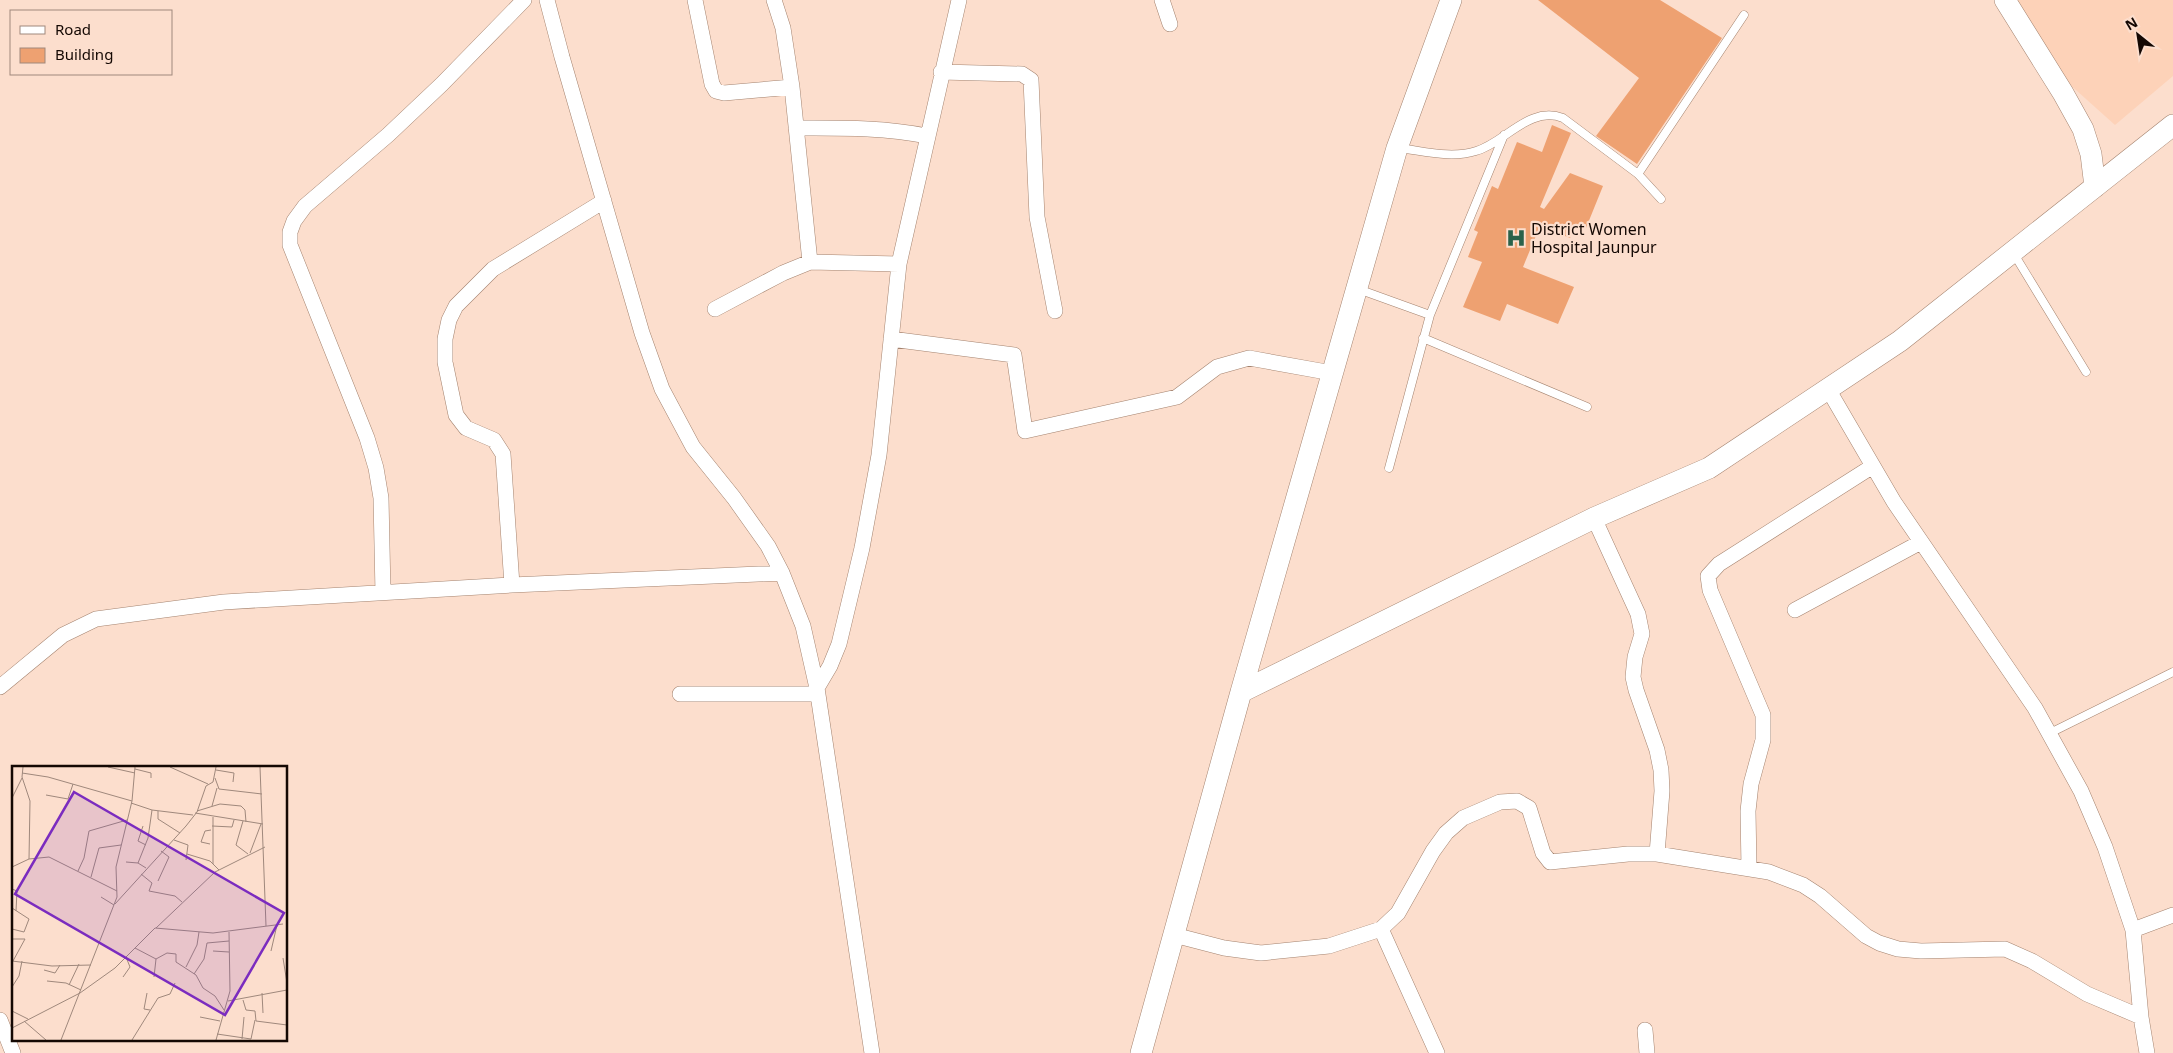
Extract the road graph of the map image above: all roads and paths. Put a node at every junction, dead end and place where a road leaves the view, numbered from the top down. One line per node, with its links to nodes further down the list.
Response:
1 (524, 0): 41 (street)
2 (547, 0): 21 (street)
3 (696, 0): 12 (street)
4 (774, 0): 12 (street)
5 (959, 0): 11 (street)
6 (1162, 0): 10 (street)
7 (1451, 0): 17 (main road)
8 (2005, 0): 19 (main road)
9 (1744, 15): 18 (lane)
10 (1170, 24)
11 (941, 72): 16 (street); 27 (street)
12 (792, 87): 14 (street)
13 (2172, 127): 19 (main road)
14 (796, 128): 16 (street); 23 (street)
15 (1504, 135): 17 (lane); 18 (lane); 28 (lane)
16 (927, 136): 24 (street)
17 (1396, 148): 25 (main road)
18 (1638, 174): 20 (lane)
19 (2095, 187): 22 (main road)
20 (1661, 199)
21 (604, 201): 39 (street); 40 (street)
22 (2013, 252): 31 (lane); 33 (main road)
23 (810, 262): 24 (street); 26 (street)
24 (899, 264): 30 (street)
25 (1356, 288): 28 (lane); 32 (main road)
26 (715, 309)
27 (1055, 311)
28 (1430, 314): 29 (lane)
29 (1423, 338): 34 (lane); 36 (lane)
30 (891, 339): 32 (street); 45 (street)
31 (2086, 372)
32 (1332, 373): 46 (main road)
33 (1828, 389): 35 (street); 37 (main road)
34 (1587, 407)
35 (1873, 466): 38 (street); 50 (street)
36 (1389, 468)
37 (1594, 518): 46 (main road); 49 (street)
38 (1921, 542): 42 (street); 48 (street)
39 (782, 573): 40 (street); 45 (street)
40 (512, 585): 41 (street)
41 (383, 593): 44 (street)
42 (1795, 610)
43 (2173, 672): 48 (lane)
44 (0, 687)
45 (817, 691): 47 (street); 60 (street)
46 (1241, 692): 54 (main road)
47 (680, 694)
48 (2050, 733): 53 (street)
49 (1657, 854): 50 (street); 52 (street)
50 (1749, 868): 55 (street)
51 (2173, 915): 53 (street)
52 (1381, 929): 54 (street); 61 (street)
53 (2133, 930): 55 (street)
54 (1174, 934): 58 (main road)
55 (2141, 1017): 63 (street)
56 (0, 1020): 59 (street)
57 (1644, 1030): 62 (street)
58 (1145, 1051)
59 (13, 1053)
60 (872, 1053)
61 (1437, 1053)
62 (1647, 1053)
63 (2147, 1053)

